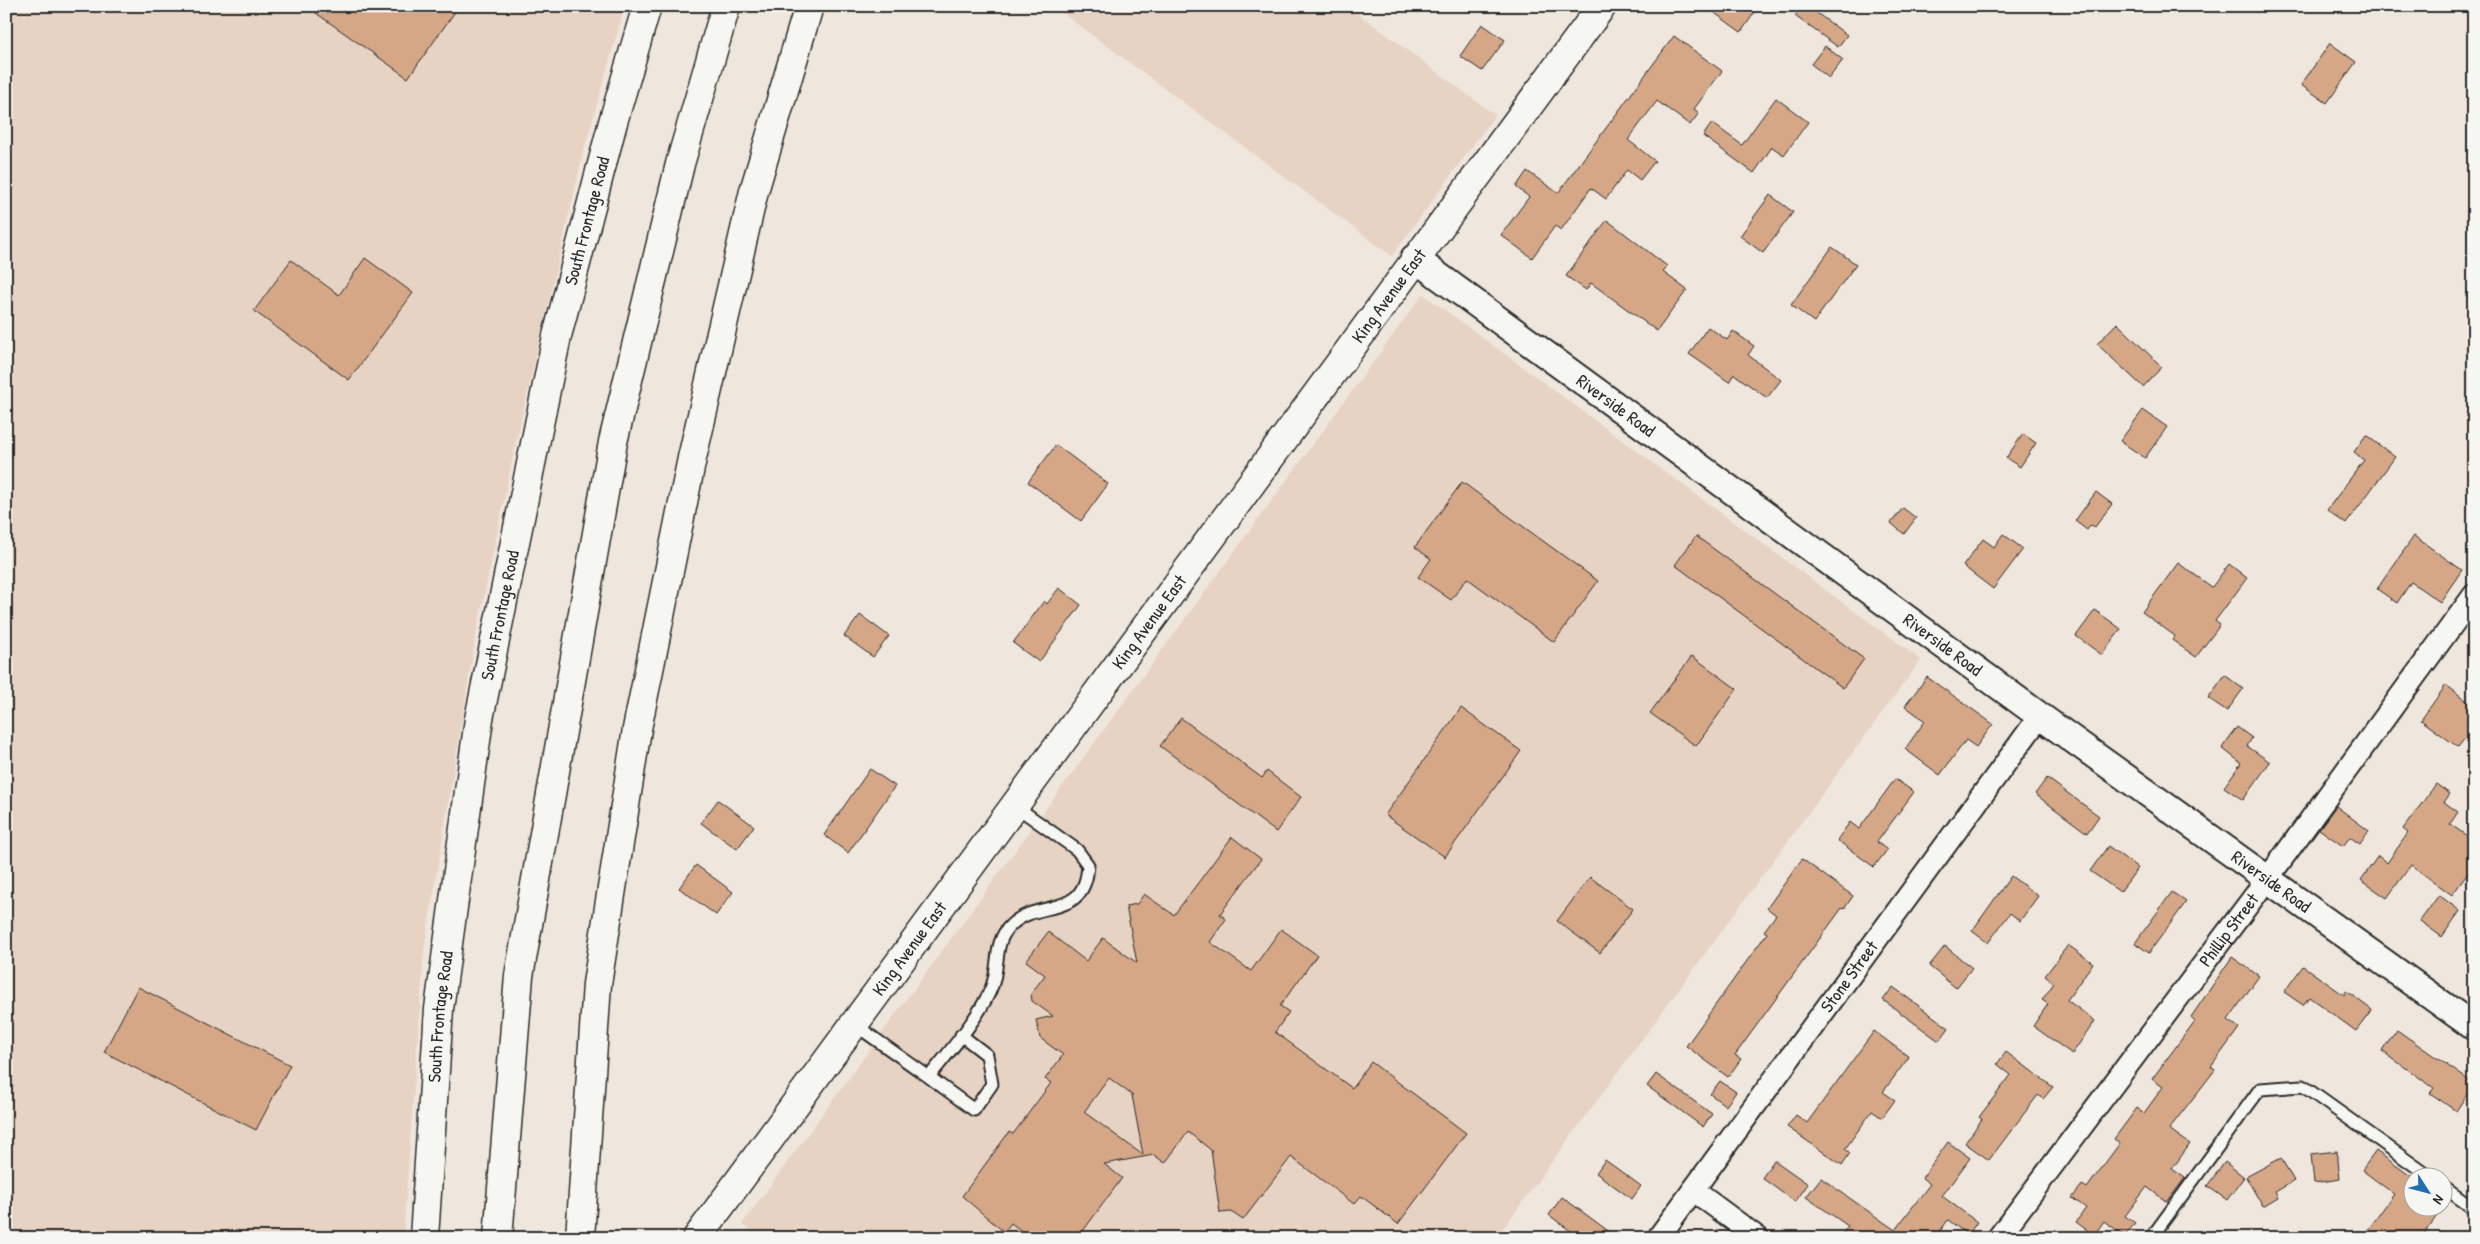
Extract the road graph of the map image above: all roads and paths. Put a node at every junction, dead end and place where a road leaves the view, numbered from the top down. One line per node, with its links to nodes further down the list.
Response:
1 (647, 6): 18 (main road, South Frontage Road)
2 (726, 6): 19 (main road)
3 (809, 6): 20 (main road)
4 (1602, 6): 5 (main road, King Avenue East)
5 (1414, 258): 7 (street, Riverside Road); 8 (main road, King Avenue East)
6 (2474, 595): 9 (street, Phillip Street)
7 (2040, 716): 9 (street, Riverside Road); 15 (street, Stone Street)
8 (1014, 805): 10 (main road, King Avenue East); 12 (lane)
9 (2268, 878): 11 (street, Riverside Road); 24 (street, Phillip Street)
10 (854, 1024): 13 (lane); 21 (main road, King Avenue East)
11 (2474, 1027)
12 (961, 1035): 13 (lane); 13 (lane)
13 (929, 1077)
14 (2415, 1166): 25 (lane)
15 (1693, 1190): 22 (street, Stone Street); 23 (street)
16 (2452, 1193): 17 (lane)
17 (2474, 1209)
18 (424, 1238)
19 (498, 1238)
20 (580, 1238)
21 (697, 1238)
22 (1658, 1238)
23 (1758, 1238)
24 (1998, 1238)
25 (2150, 1238)

